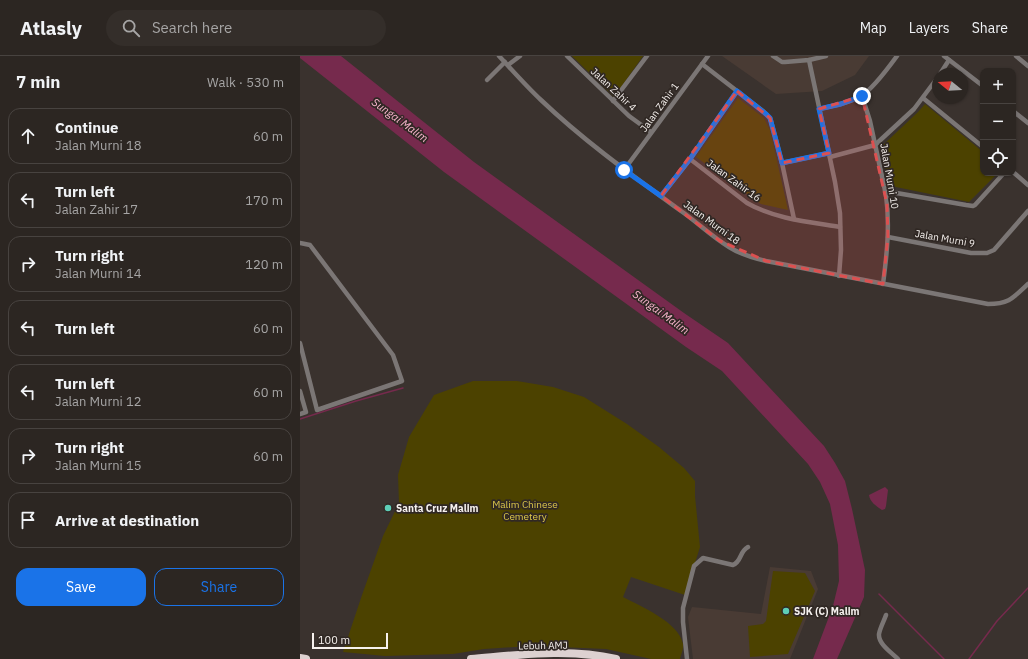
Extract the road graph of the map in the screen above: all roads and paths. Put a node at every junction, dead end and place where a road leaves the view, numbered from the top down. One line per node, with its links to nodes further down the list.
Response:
1 (499, 56): 13 (street, Jalan Murni 18)
2 (520, 56): 13 (street)
3 (567, 56): 23 (street, Jalan Zahir 4)
4 (647, 56): 23 (street)
5 (708, 56): 14 (street, Jalan Zahir 1)
6 (773, 56): 11 (street)
7 (826, 56): 11 (street)
8 (897, 56): 21 (street)
9 (944, 56): 12 (street)
10 (1016, 56): 15 (street)
11 (809, 60): 24 (street)
12 (949, 60): 16 (street); 18 (street)
13 (506, 63): 17 (street); 33 (street, Jalan Murni 18)
14 (702, 64): 20 (street); 27 (street, Jalan Zahir 1)
15 (1028, 66)
16 (944, 68)
17 (487, 80)
18 (980, 84)
19 (932, 85): 22 (street)
20 (737, 91): 31 (street); 32 (street)
21 (862, 96): 24 (street); 28 (street, Jalan Murni 10)
22 (923, 98): 28 (street); 29 (street)
23 (613, 101): 27 (street, Jalan Zahir 4)
24 (819, 109): 30 (street)
25 (1016, 113): 26 (street)
26 (1028, 123)
27 (651, 132): 33 (street, Jalan Zahir 1)
28 (875, 145): 30 (street); 37 (street, Jalan Murni 10)
29 (980, 145)
30 (829, 155): 32 (street); 41 (street)
31 (690, 159): 38 (street); 40 (street, Jalan Zahir 16)
32 (782, 163): 40 (street)
33 (624, 170): 38 (street, Jalan Murni 18)
34 (1016, 175): 36 (street)
35 (1001, 176): 37 (street)
36 (1028, 185)
37 (885, 191): 42 (street, Jalan Murni 10)
38 (661, 196): 44 (street, Jalan Murni 18)
39 (1028, 211): 42 (street, Jalan Murni 9)
40 (794, 219): 41 (street, Jalan Zahir 16)
41 (840, 227): 44 (street)
42 (888, 237): 45 (street, Jalan Murni 10)
43 (300, 243): 47 (street)
44 (839, 276): 45 (street, Jalan Murni 18)
45 (883, 284): 46 (street, Jalan Murni 18)
46 (1028, 284)
47 (300, 343)
48 (300, 391): 49 (street)
49 (300, 414)
50 (748, 547): 56 (street)
51 (886, 615): 57 (street)
52 (300, 658): 53 (highway)
53 (306, 659)
54 (471, 659): 55 (highway, Lebuh AMJ)
55 (616, 659)
56 (687, 659)
57 (898, 659)

